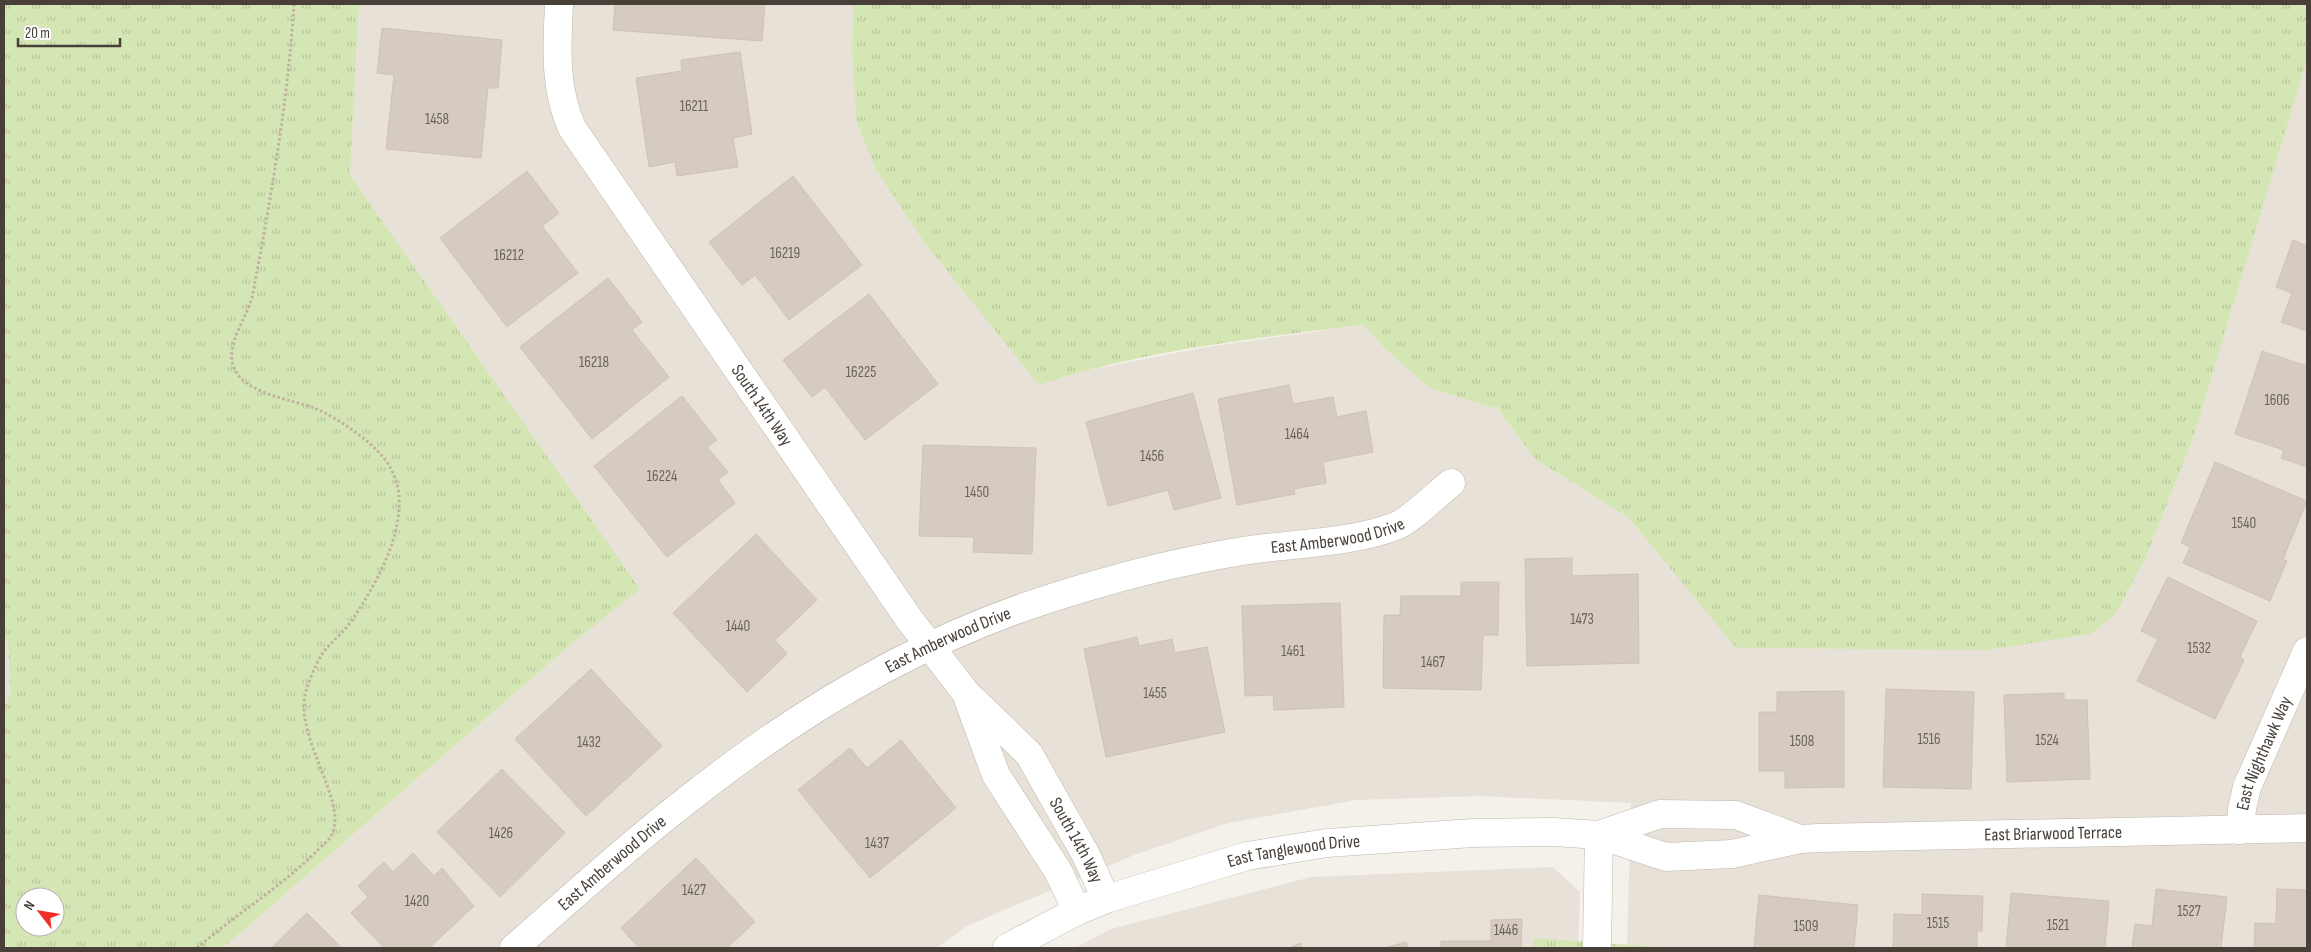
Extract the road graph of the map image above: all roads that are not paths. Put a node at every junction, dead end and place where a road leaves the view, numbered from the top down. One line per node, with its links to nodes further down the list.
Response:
1 (559, 4): 3 (street, South 14th Way)
2 (1451, 483): 3 (street, East Amberwood Drive)
3 (930, 647): 5 (street, South 14th Way); 16 (street, East Amberwood Drive)
4 (2307, 651): 10 (street, East Nighthawk Way)
5 (966, 693): 6 (street, South 14th Way); 7 (street, South 14th Way)
6 (1045, 782): 7 (street, South 14th Way); 14 (street, South 14th Way)
7 (1014, 802): 15 (street, South 14th Way)
8 (1703, 814): 11 (street, East Briarwood Terrace); 12 (street, East Briarwood Terrace); 13 (street)
9 (2307, 828): 10 (street, East Briarwood Terrace)
10 (2240, 830): 12 (street, East Briarwood Terrace)
11 (1599, 835): 13 (street, East Briarwood Terrace); 14 (street, East Tanglewood Drive); 18 (street)
12 (1800, 839): 13 (street, East Briarwood Terrace)
13 (1701, 856)
14 (1106, 899): 15 (street, East Tanglewood Drive)
15 (1077, 911): 17 (street, East Tanglewood Drive)
16 (514, 948)
17 (1007, 948)
18 (1597, 948)

